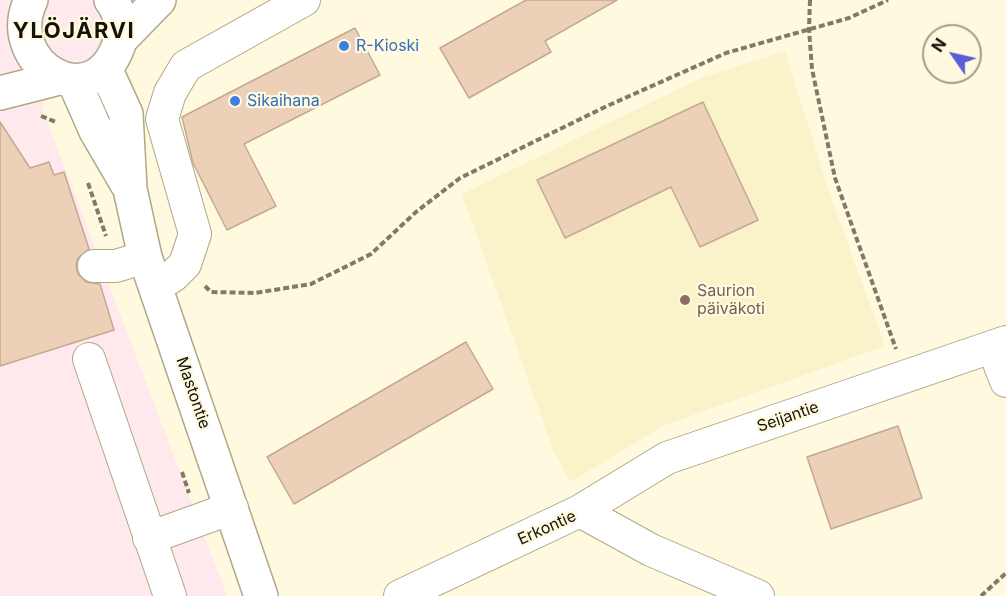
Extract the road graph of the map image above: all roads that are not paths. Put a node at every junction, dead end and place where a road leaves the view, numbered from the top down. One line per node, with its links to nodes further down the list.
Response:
1 (111, 0): 5 (main road)
2 (159, 0): 5 (main road)
3 (304, 0): 10 (street)
4 (17, 25): 7 (main road)
5 (121, 39): 6 (main road)
6 (105, 68): 7 (main road); 9 (main road, Mastontie)
7 (65, 80): 8 (main road); 9 (main road, Mastontie)
8 (0, 93)
9 (130, 189): 10 (main road, Mastontie)
10 (156, 287): 14 (main road, Mastontie)
11 (999, 345): 13 (street); 15 (street, Seijantie)
12 (88, 359): 16 (street)
13 (1006, 381)
14 (232, 508): 16 (street); 19 (main road, Mastontie)
15 (580, 511): 17 (street, Erkontie); 20 (street, Erkontie)
16 (149, 538): 18 (street)
17 (418, 592)
18 (170, 596)
19 (261, 596)
20 (758, 596)

